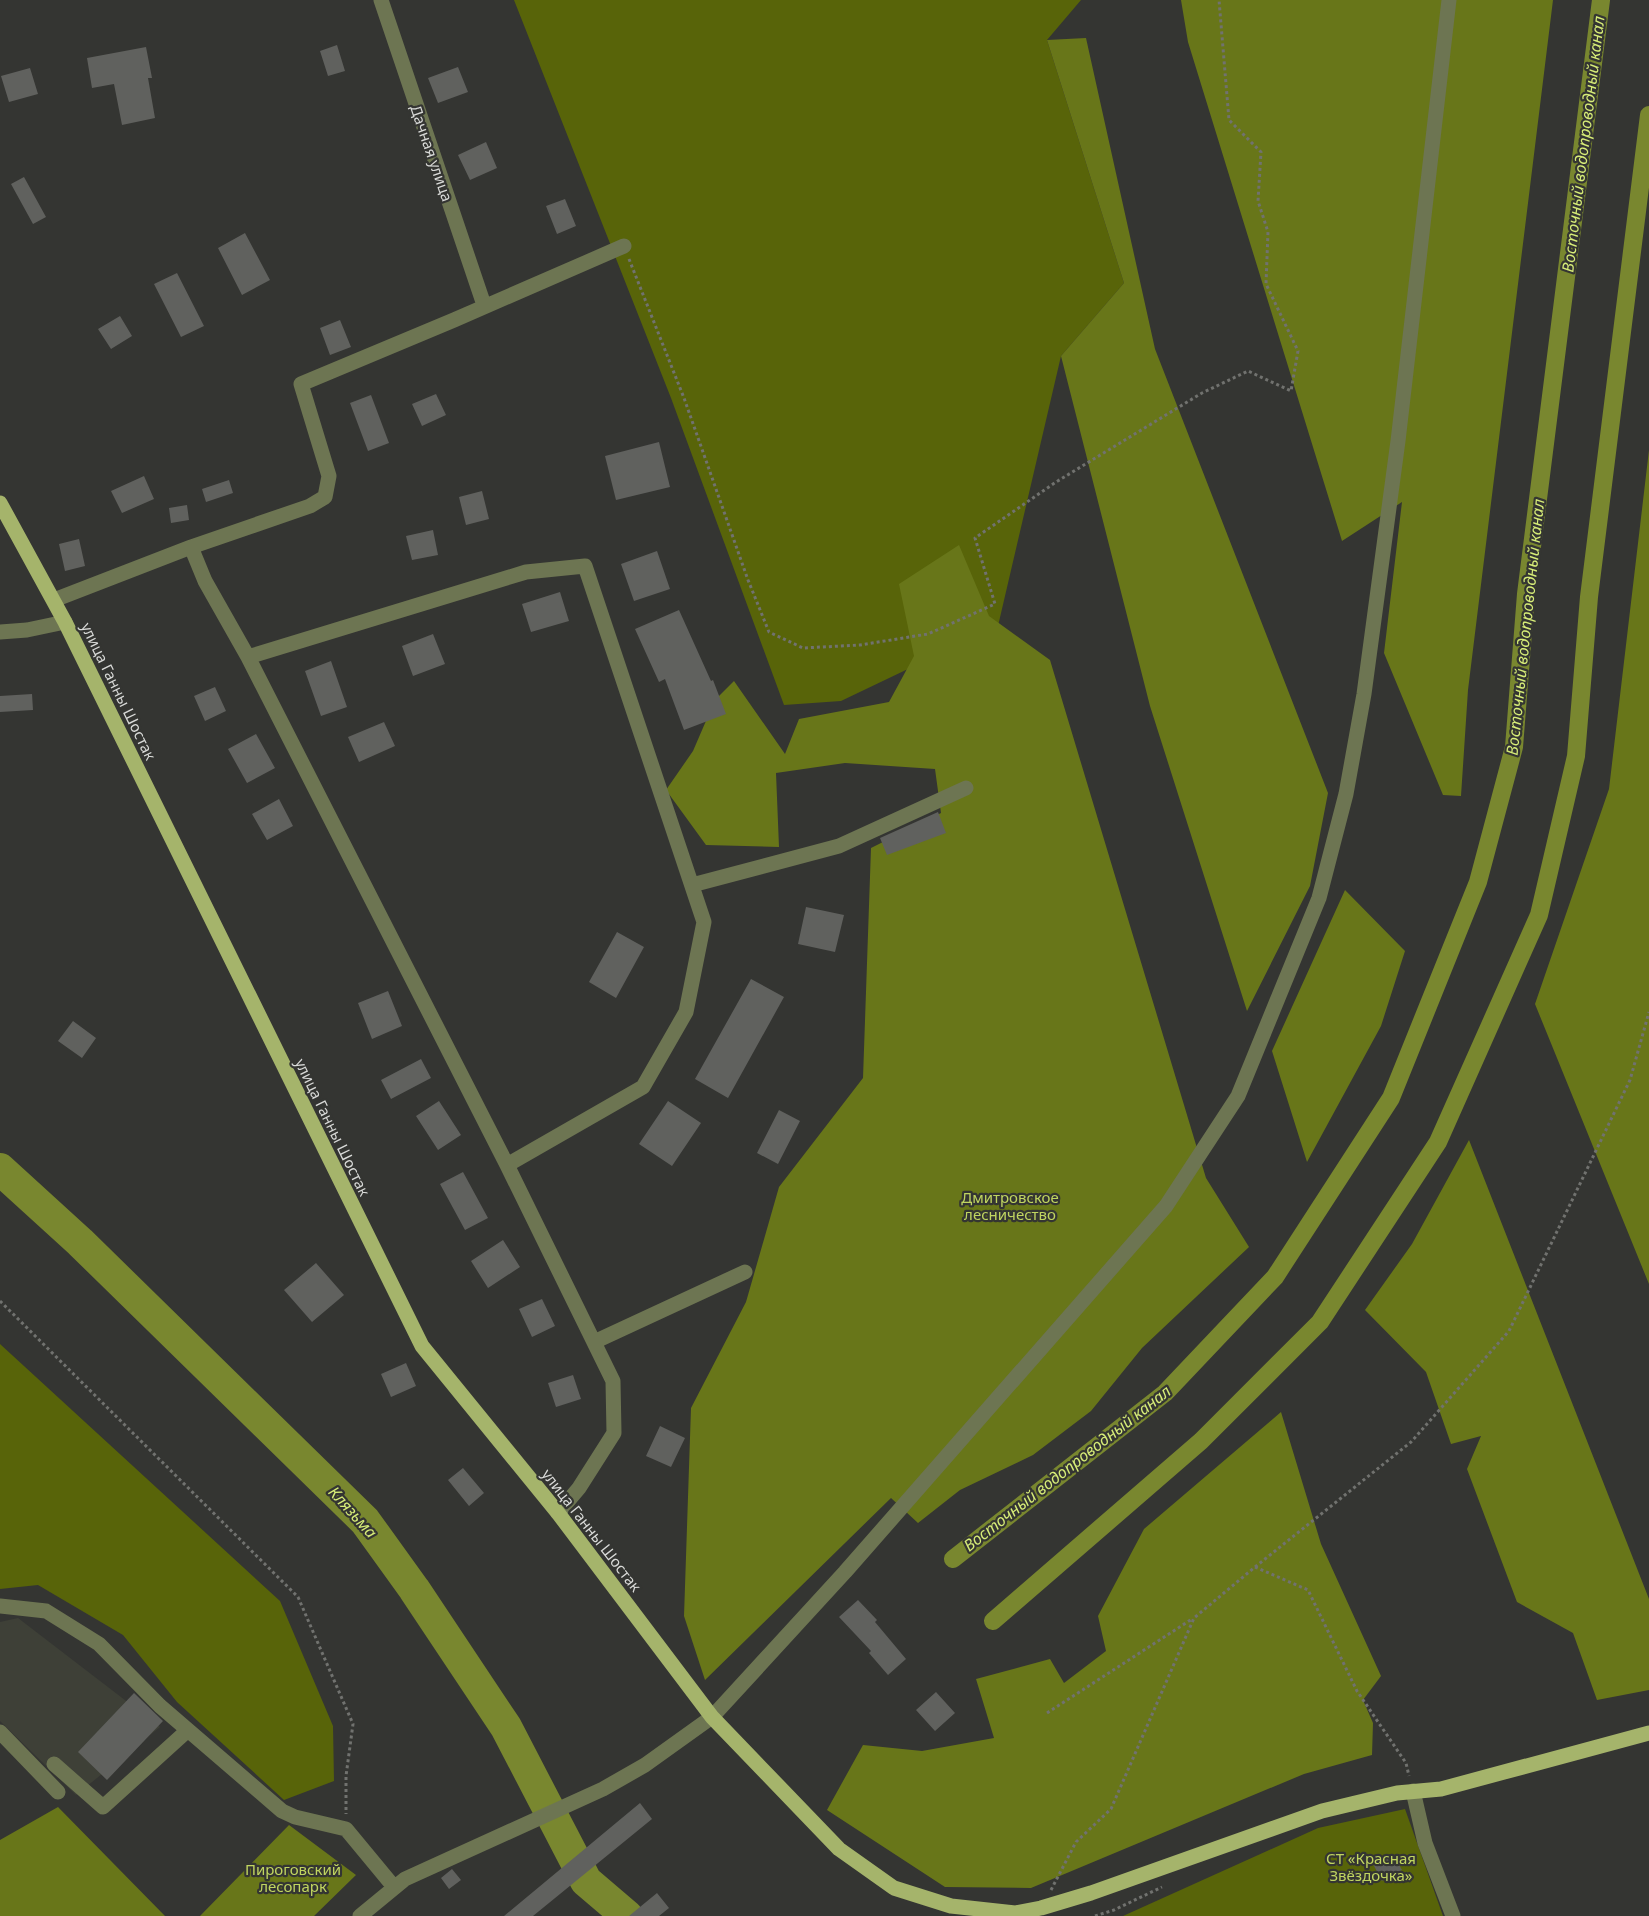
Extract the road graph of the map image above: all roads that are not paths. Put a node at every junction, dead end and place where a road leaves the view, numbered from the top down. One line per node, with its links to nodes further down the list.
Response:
1 (381, 0): 4 (street, Дачная улица)
2 (1449, 0): 18 (street)
3 (624, 246): 4 (street)
4 (484, 305): 6 (street)
5 (0, 503): 7 (main road, улица Ганны Шостак)
6 (191, 547): 7 (street); 10 (street)
7 (54, 600): 8 (main road, улица Ганны Шостак)
8 (65, 622): 9 (street); 16 (main road, улица Ганны Шостак)
9 (0, 632)
10 (248, 657): 12 (street); 13 (street)
11 (966, 788): 12 (street)
12 (692, 885): 13 (street)
13 (507, 1165): 15 (street)
14 (745, 1272): 15 (street)
15 (594, 1342): 16 (street)
16 (558, 1513): 18 (main road, улица Ганны Шостак)
17 (0, 1606): 19 (street)
18 (712, 1717): 25 (street); 26 (main road, улица Ганны Шостак)
19 (188, 1730): 22 (street); 25 (street)
20 (0, 1732): 24 (street)
21 (1649, 1733): 23 (main road, улица Ганны Шостак)
22 (54, 1764)
23 (1413, 1791): 26 (main road, улица Ганны Шостак); 28 (street)
24 (58, 1792)
25 (394, 1887): 27 (street)
26 (1014, 1914)
27 (360, 1916)
28 (1453, 1916)

